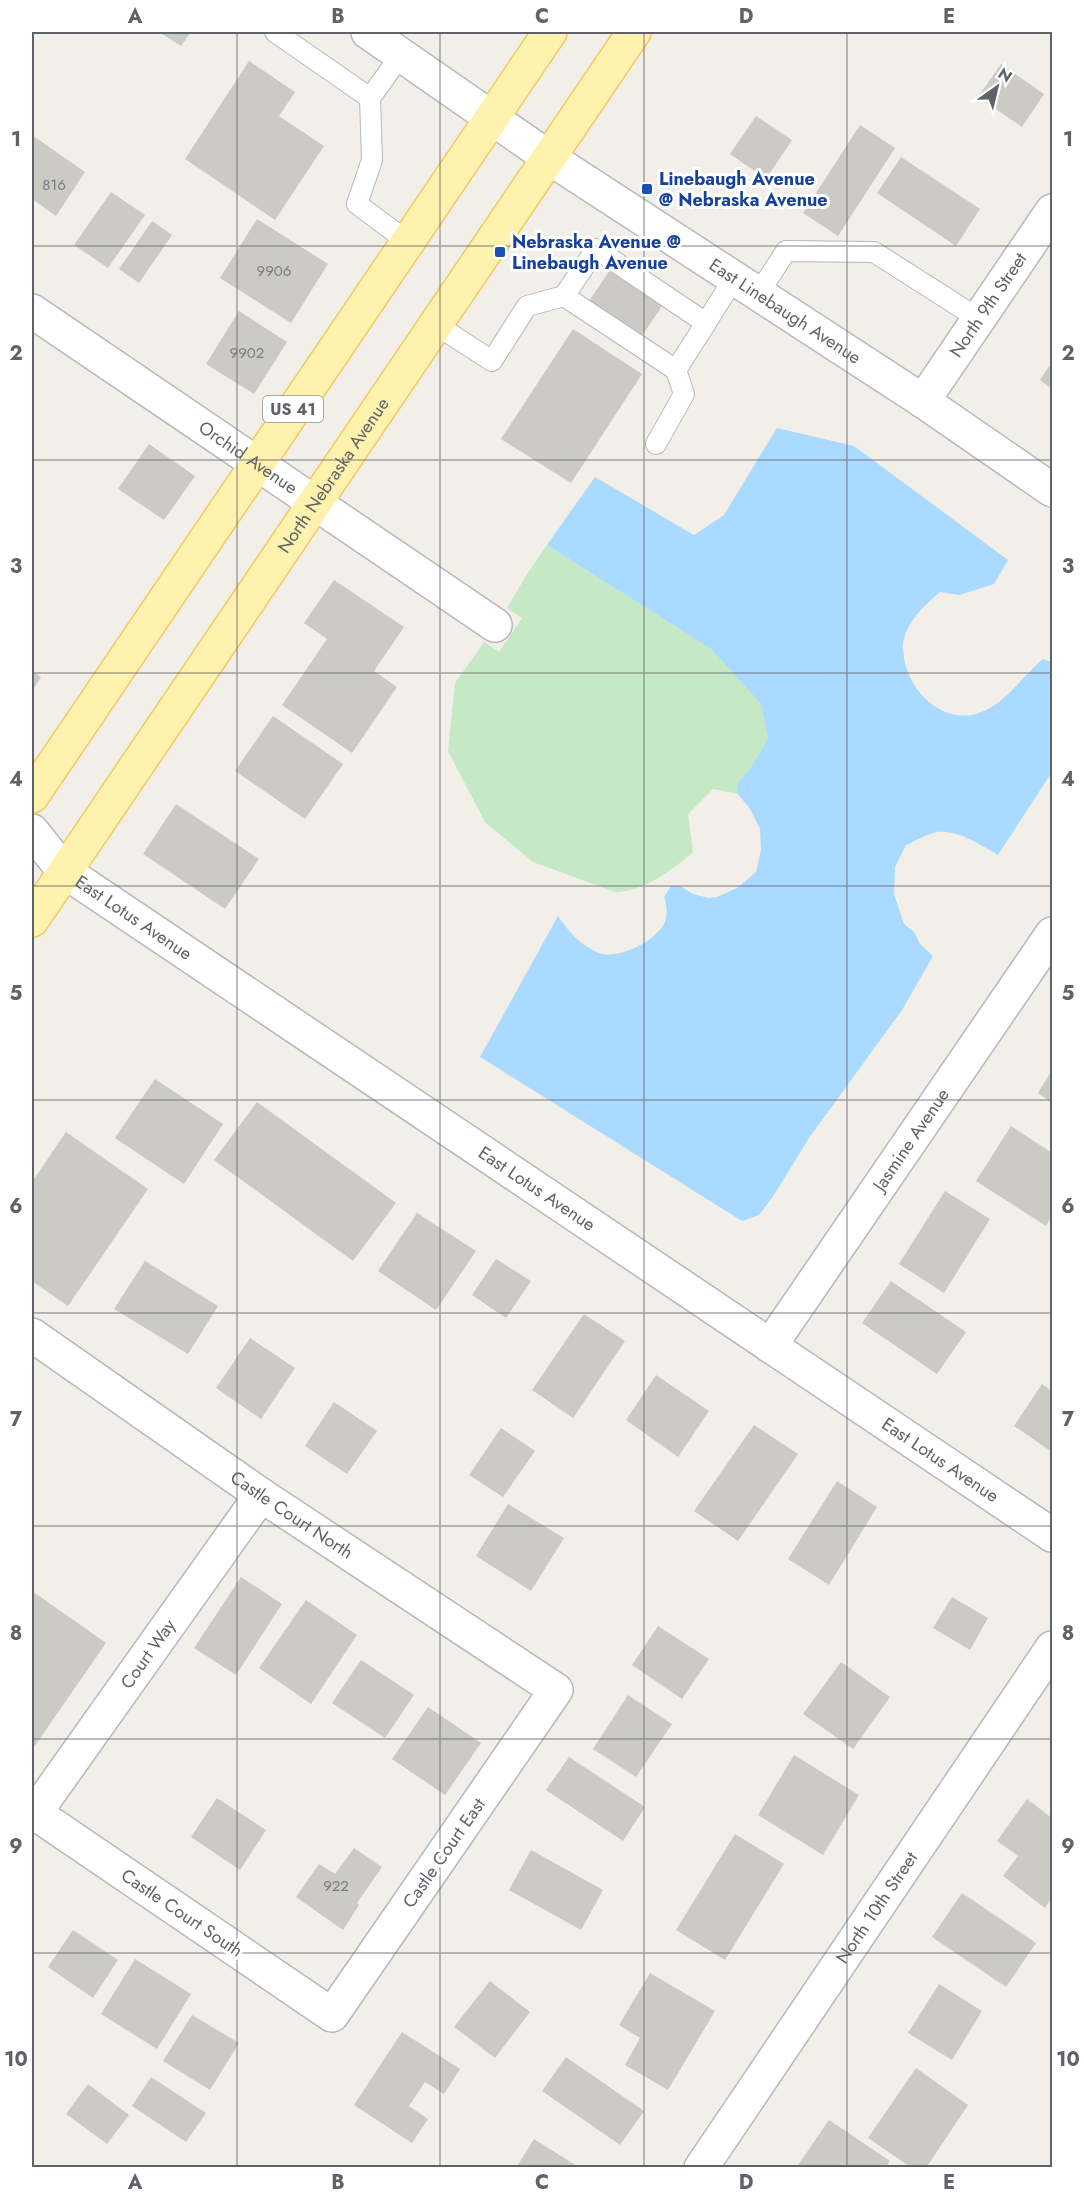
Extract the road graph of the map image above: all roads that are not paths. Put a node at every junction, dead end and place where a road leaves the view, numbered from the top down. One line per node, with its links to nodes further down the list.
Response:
1 (275, 32): 6 (lane)
2 (369, 32): 5 (street, East Linebaugh Avenue)
3 (550, 32): 7 (main road, US 41)
4 (634, 32): 8 (main road, North Nebraska Avenue)
5 (401, 55): 6 (lane); 7 (street, East Linebaugh Avenue)
6 (370, 98): 10 (lane)
7 (491, 119): 8 (street, East Linebaugh Avenue); 10 (main road, US 41)
8 (548, 158): 11 (street, East Linebaugh Avenue); 16 (main road, North Nebraska Avenue)
9 (1053, 211): 14 (street, North 9th Street)
10 (408, 242): 20 (main road, US 41)
11 (746, 286): 14 (lane); 15 (lane); 18 (street, East Linebaugh Avenue)
12 (564, 296): 15 (lane); 16 (lane); 17 (lane)
13 (32, 311): 20 (street, Orchid Avenue)
14 (979, 319): 18 (street, North 9th Street)
15 (706, 323): 17 (lane)
16 (435, 324): 22 (main road, North Nebraska Avenue)
17 (676, 370): 19 (lane)
18 (923, 401): 21 (street, East Linebaugh Avenue)
19 (656, 444)
20 (256, 463): 22 (street, Orchid Avenue); 24 (main road, US 41)
21 (1053, 490)
22 (315, 502): 23 (street, Orchid Avenue); 26 (main road, North Nebraska Avenue)
23 (495, 625)
24 (32, 796)
25 (32, 831): 26 (street, East Lotus Avenue)
26 (64, 872): 27 (main road, North Nebraska Avenue); 30 (street, East Lotus Avenue)
27 (32, 920)
28 (1053, 934): 30 (street, Jasmine Avenue)
29 (32, 1335): 31 (street, Castle Court North)
30 (770, 1346): 32 (street, East Lotus Avenue)
31 (261, 1495): 34 (street, Castle Court North); 35 (street, Court Way)
32 (1053, 1535)
33 (1053, 1648): 37 (street, North 10th Street)
34 (556, 1690): 36 (street, Castle Court East)
35 (33, 1812): 36 (street, Castle Court South)
36 (332, 2015)
37 (701, 2168)

